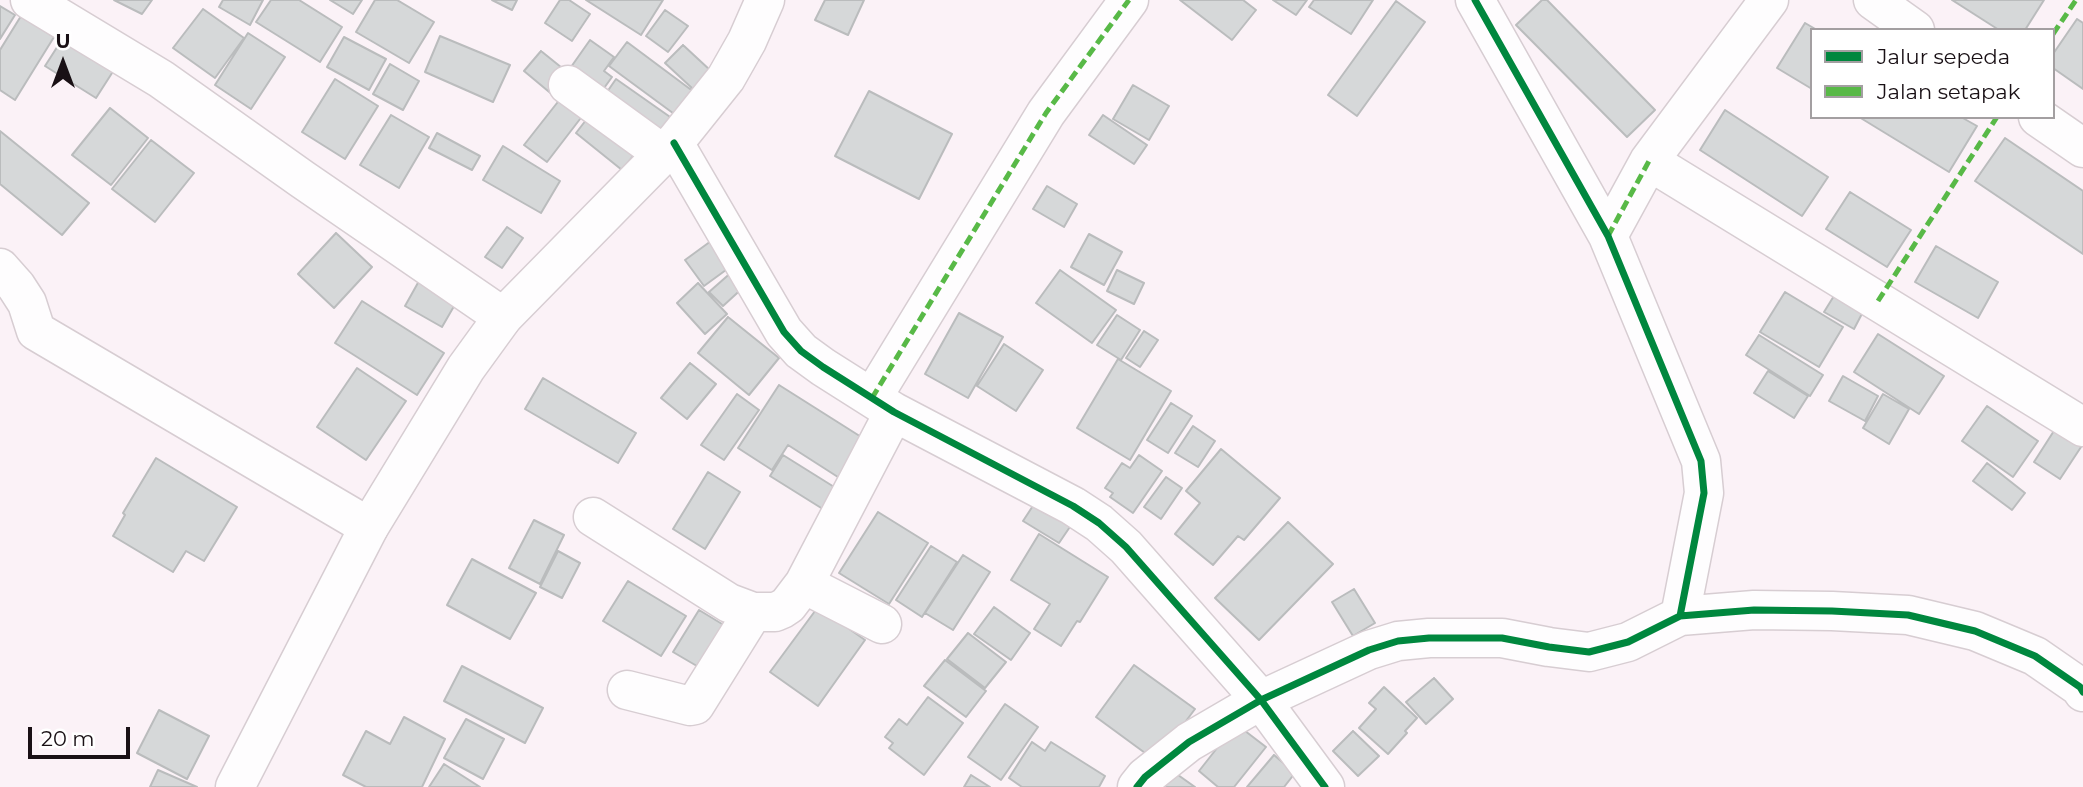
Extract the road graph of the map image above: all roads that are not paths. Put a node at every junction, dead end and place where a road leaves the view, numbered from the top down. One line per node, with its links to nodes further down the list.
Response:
1 (30, 0): 16 (street)
2 (765, 0): 10 (street)
3 (1129, 0): 18 (street)
4 (1475, 0): 13 (street)
5 (1769, 0): 12 (street)
6 (1873, 0): 7 (street)
7 (1912, 28)
8 (568, 85): 10 (street)
9 (2041, 119): 11 (street)
10 (669, 148): 16 (street); 18 (street)
11 (2083, 148)
12 (1649, 161): 13 (street); 19 (street)
13 (1608, 236): 24 (street)
14 (0, 268): 17 (street)
15 (0, 311): 17 (street)
16 (503, 317): 21 (street)
17 (36, 331): 21 (street)
18 (883, 405): 22 (street); 28 (street)
19 (2083, 427)
20 (593, 517): 23 (street)
21 (369, 527): 29 (street)
22 (804, 584): 23 (street); 25 (street)
23 (753, 612): 26 (street)
24 (1680, 616): 27 (street); 28 (street)
25 (882, 624)
26 (627, 690)
27 (2083, 692)
28 (1261, 700): 30 (street); 31 (street)
29 (235, 787)
30 (1137, 787)
31 (1325, 787)

